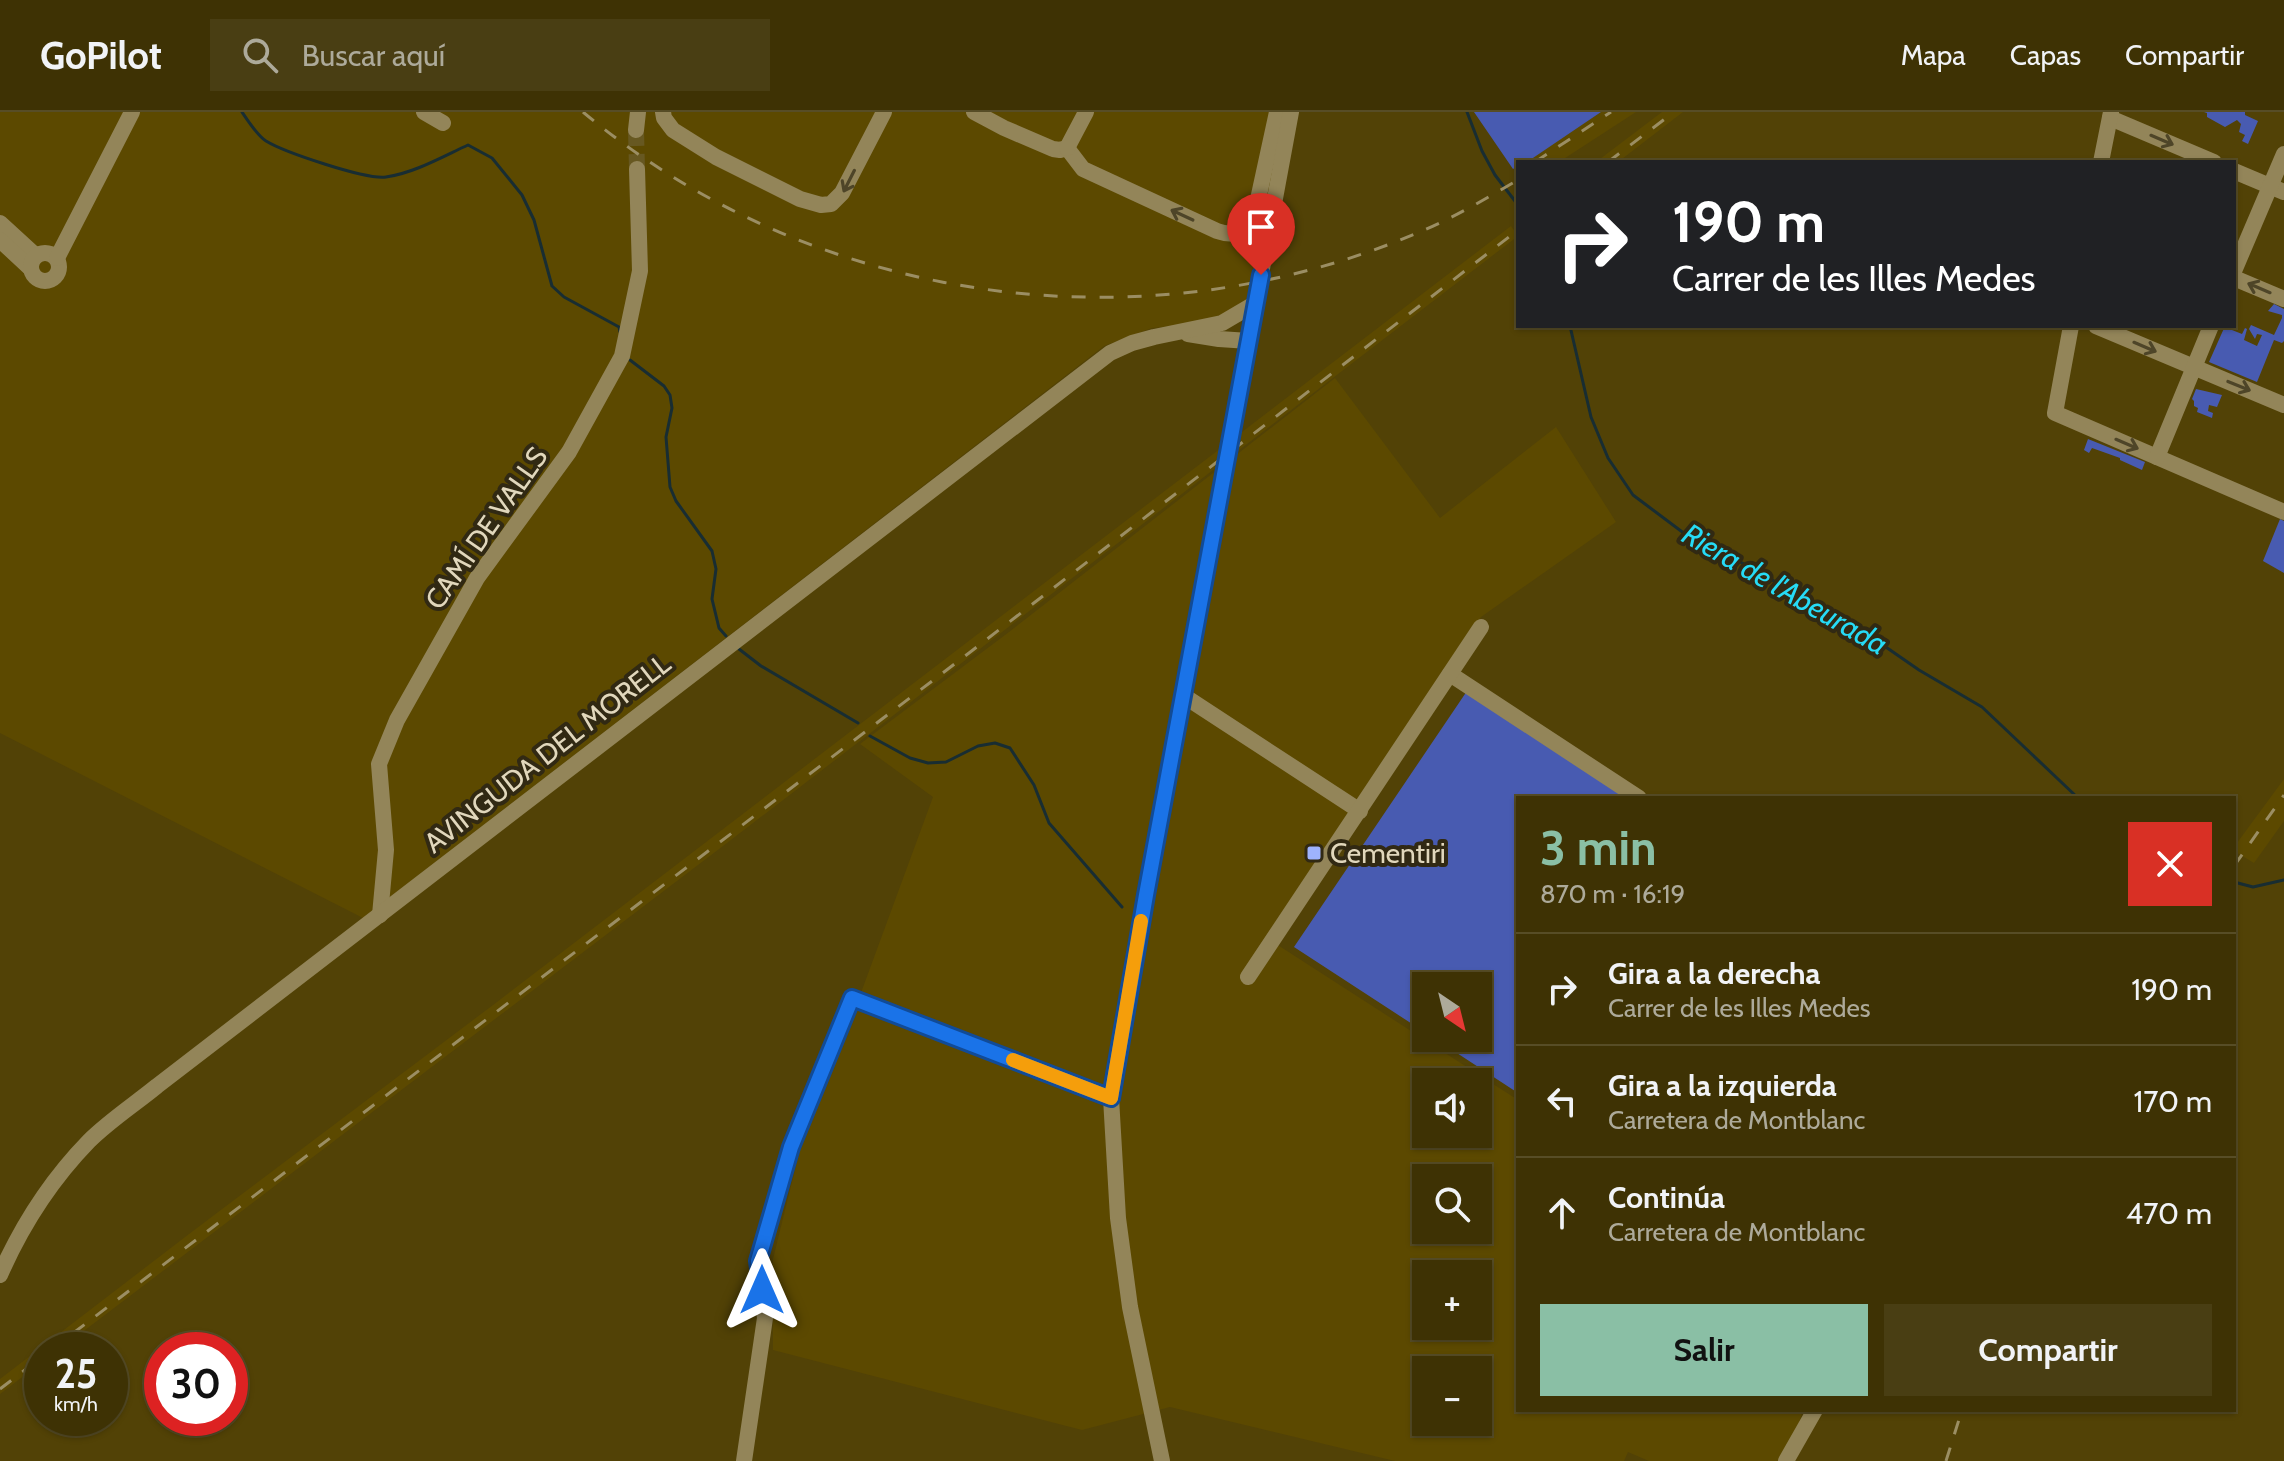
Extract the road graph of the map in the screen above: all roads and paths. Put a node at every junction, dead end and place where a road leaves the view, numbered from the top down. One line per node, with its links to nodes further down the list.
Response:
1 (132, 112): 23 (street)
2 (424, 112): 11 (street)
3 (638, 112): 12 (street)
4 (663, 112): 5 (street, one-way to 4)
5 (884, 112)
6 (974, 112): 13 (street)
7 (1086, 112): 13 (street)
8 (1277, 112): 13 (street, one-way to 13); 19 (street)
9 (1291, 112): 19 (street)
10 (2110, 115): 15 (street); 16 (street, one-way to 16)
11 (443, 123)
12 (636, 130)
13 (1067, 148)
14 (2284, 154): 20 (street)
15 (2101, 160)
16 (2210, 160)
17 (637, 169): 44 (street, CAMÍ DE VALLS)
18 (2236, 172): 20 (street)
19 (1280, 176): 28 (street)
20 (2277, 189): 25 (street)
21 (0, 223): 24 (street)
22 (0, 240): 24 (street)
23 (57, 258): 24 (street); 24 (street)
24 (34, 262)
25 (2236, 267)
26 (2236, 279): 27 (street, one-way to 26)
27 (2284, 299)
28 (1256, 303): 32 (street); 33 (street)
29 (2071, 328): 37 (street, one-way to 37)
30 (2101, 328): 34 (street, one-way to 34)
31 (2210, 328): 34 (street)
32 (1220, 331): 33 (street); 35 (street); 44 (street, AVINGUDA DEL MORELL)
33 (1249, 338): 35 (street)
34 (2193, 368): 36 (street, one-way to 36); 37 (street)
35 (1244, 372): 41 (street)
36 (2284, 405)
37 (2157, 457): 38 (street)
38 (2284, 512)
39 (1481, 627): 40 (street)
40 (1450, 674): 42 (street); 43 (street)
41 (1184, 696): 43 (street); 46 (street)
42 (1636, 796)
43 (1360, 811): 45 (street)
44 (380, 915): 47 (street, AVINGUDA DEL MORELL)
45 (1248, 977)
46 (1111, 1098): 49 (street); 50 (street)
47 (0, 1275)
48 (1814, 1412): 51 (street)
49 (744, 1461)
50 (1162, 1461)
51 (1786, 1461)

